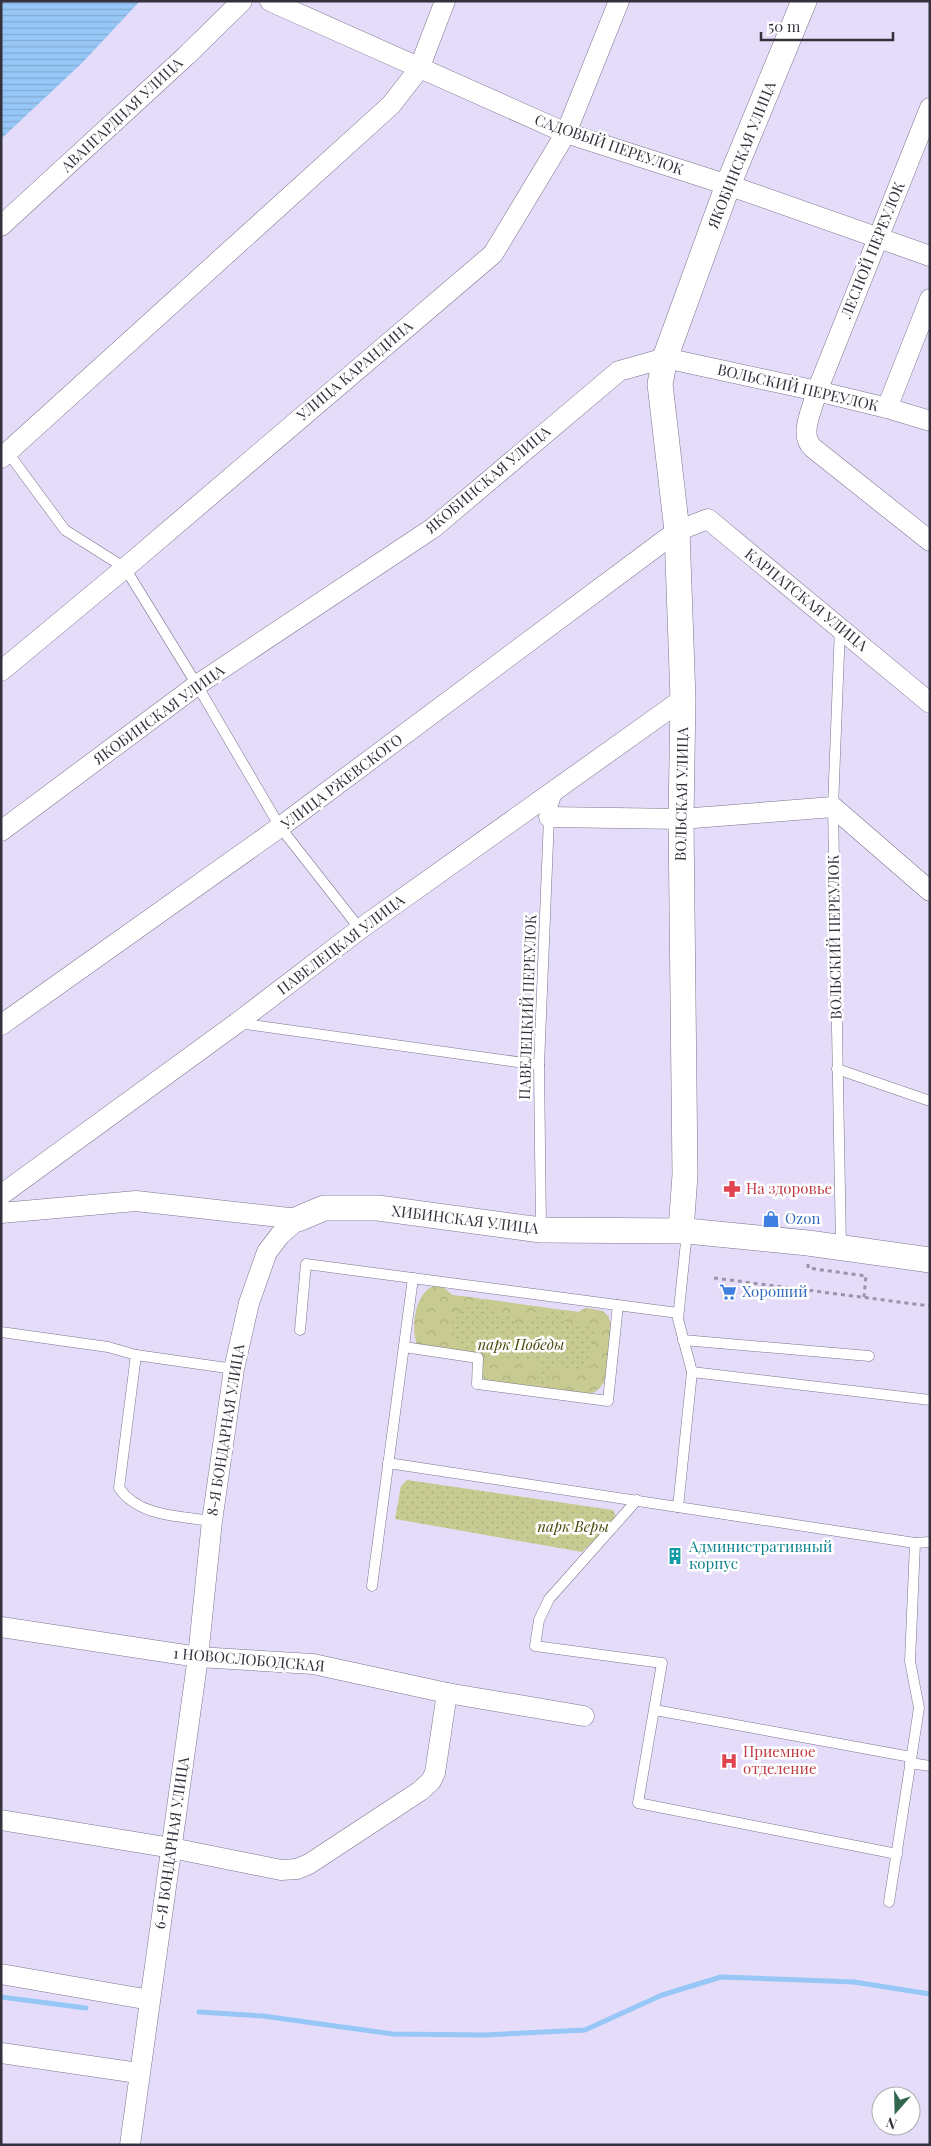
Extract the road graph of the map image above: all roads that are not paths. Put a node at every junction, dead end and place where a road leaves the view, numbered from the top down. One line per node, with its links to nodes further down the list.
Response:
1 (242, 1): 10 (street, АВАНГАРДНАЯ УЛИЦА)
2 (270, 1): 6 (street, САДОВЫЙ ПЕРЕУЛОК)
3 (445, 1): 6 (street)
4 (619, 1): 8 (street, УЛИЦА КАРАНДИНА)
5 (804, 1): 9 (street, ЯКОБИНСКАЯ УЛИЦА)
6 (419, 69): 8 (street, САДОВЫЙ ПЕРЕУЛОК); 18 (street)
7 (930, 108): 11 (street, ЛЕСНОЙ ПЕРЕУЛОК)
8 (566, 132): 9 (street, САДОВЫЙ ПЕРЕУЛОК); 21 (street, УЛИЦА КАРАНДИНА)
9 (728, 185): 11 (street, САДОВЫЙ ПЕРЕУЛОК); 14 (street, ЯКОБИНСКАЯ УЛИЦА)
10 (1, 226)
11 (877, 238): 12 (street, САДОВЫЙ ПЕРЕУЛОК); 15 (street, ЛЕСНОЙ ПЕРЕУЛОК)
12 (930, 256)
13 (930, 300): 16 (street)
14 (665, 358): 15 (street, ВОЛЬСКИЙ ПЕРЕУЛОК); 19 (street, ВОЛЬСКАЯ УЛИЦА); 24 (street, ЯКОБИНСКАЯ УЛИЦА)
15 (817, 391): 16 (street, ВОЛЬСКИЙ ПЕРЕУЛОК); 20 (street, ЛЕСНОЙ ПЕРЕУЛОК)
16 (887, 408): 17 (street, ВОЛЬСКИЙ ПЕРЕУЛОК)
17 (930, 421)
18 (3, 452): 21 (lane)
19 (676, 532): 22 (street, КАРПАТСКАЯ УЛИЦА); 25 (street, ВОЛЬСКАЯ УЛИЦА); 31 (street, УЛИЦА РЖЕВСКОГО)
20 (930, 541)
21 (125, 568): 23 (street, УЛИЦА КАРАНДИНА); 24 (lane)
22 (840, 627): 26 (street, КАРПАТСКАЯ УЛИЦА); 28 (lane, ВОЛЬСКИЙ ПЕРЕУЛОК)
23 (1, 671)
24 (197, 685): 31 (lane); 32 (street, ЯКОБИНСКАЯ УЛИЦА)
25 (684, 698): 27 (street, ПАВЕЛЕЦКАЯ УЛИЦА); 30 (street, ВОЛЬСКАЯ УЛИЦА)
26 (930, 703)
27 (560, 787): 29 (lane, ПАВЕЛЕЦКИЙ ПЕРЕУЛОК); 34 (street, ПАВЕЛЕЦКАЯ УЛИЦА)
28 (833, 807): 30 (street); 33 (street); 38 (lane, ВОЛЬСКИЙ ПЕРЕУЛОК)
29 (550, 818): 30 (street); 37 (lane, ПАВЕЛЕЦКИЙ ПЕРЕУЛОК)
30 (681, 819): 44 (street, ВОЛЬСКАЯ УЛИЦА)
31 (280, 827): 34 (lane); 36 (street, УЛИЦА РЖЕВСКОГО)
32 (1, 831)
33 (930, 891)
34 (360, 929): 35 (street, ПАВЕЛЕЦКАЯ УЛИЦА)
35 (237, 1022): 37 (lane); 40 (street, ПАВЕЛЕЦКАЯ УЛИЦА)
36 (1, 1024)
37 (539, 1065): 43 (lane, ПАВЕЛЕЦКИЙ ПЕРЕУЛОК)
38 (837, 1069): 39 (lane); 45 (lane, ВОЛЬСКИЙ ПЕРЕУЛОК)
39 (930, 1101)
40 (1, 1195)
41 (1, 1213): 42 (street, ХИБИНСКАЯ УЛИЦА)
42 (298, 1219): 43 (street, ХИБИНСКАЯ УЛИЦА); 56 (street, 8-Я БОНДАРНАЯ УЛИЦА)
43 (541, 1230): 44 (street, ХИБИНСКАЯ УЛИЦА)
44 (684, 1231): 45 (street, ХИБИНСКАЯ УЛИЦА); 49 (lane)
45 (841, 1248): 46 (street, ХИБИНСКАЯ УЛИЦА)
46 (930, 1260)
47 (413, 1278): 48 (lane); 50 (lane); 53 (lane)
48 (618, 1305): 49 (lane); 53 (lane)
49 (678, 1313): 52 (lane)
50 (300, 1330)
51 (1, 1332): 54 (lane)
52 (683, 1340): 55 (lane); 57 (lane)
53 (404, 1347): 59 (lane)
54 (136, 1355): 56 (lane); 62 (lane)
55 (869, 1356)
56 (234, 1368): 62 (street, 8-Я БОНДАРНАЯ УЛИЦА)
57 (692, 1372): 58 (lane); 61 (lane)
58 (930, 1400)
59 (388, 1463): 60 (lane); 65 (lane)
60 (637, 1500): 61 (lane); 69 (lane)
61 (678, 1507): 64 (lane)
62 (212, 1521): 67 (street, 8-Я БОНДАРНАЯ УЛИЦА)
63 (930, 1542): 64 (lane)
64 (915, 1543): 71 (lane)
65 (372, 1586)
66 (1, 1627): 67 (street, 1 НОВОСЛОБОДСКАЯ)
67 (198, 1657): 68 (street, 1 НОВОСЛОБОДСКАЯ); 74 (street, 6-Я БОНДАРНАЯ УЛИЦА)
68 (447, 1693): 70 (street, 1 НОВОСЛОБОДСКАЯ); 74 (street)
69 (655, 1710): 71 (lane); 75 (lane)
70 (584, 1716)
71 (911, 1760): 72 (lane); 75 (lane)
72 (930, 1766)
73 (1, 1820): 74 (street)
74 (172, 1848): 78 (street, 6-Я БОНДАРНАЯ УЛИЦА)
75 (896, 1854): 76 (lane)
76 (889, 1902)
77 (1, 1974): 78 (street)
78 (150, 2000): 80 (street, 6-Я БОНДАРНАЯ УЛИЦА)
79 (2, 2054): 80 (street)
80 (138, 2073): 81 (street, 6-Я БОНДАРНАЯ УЛИЦА)
81 (130, 2145)

